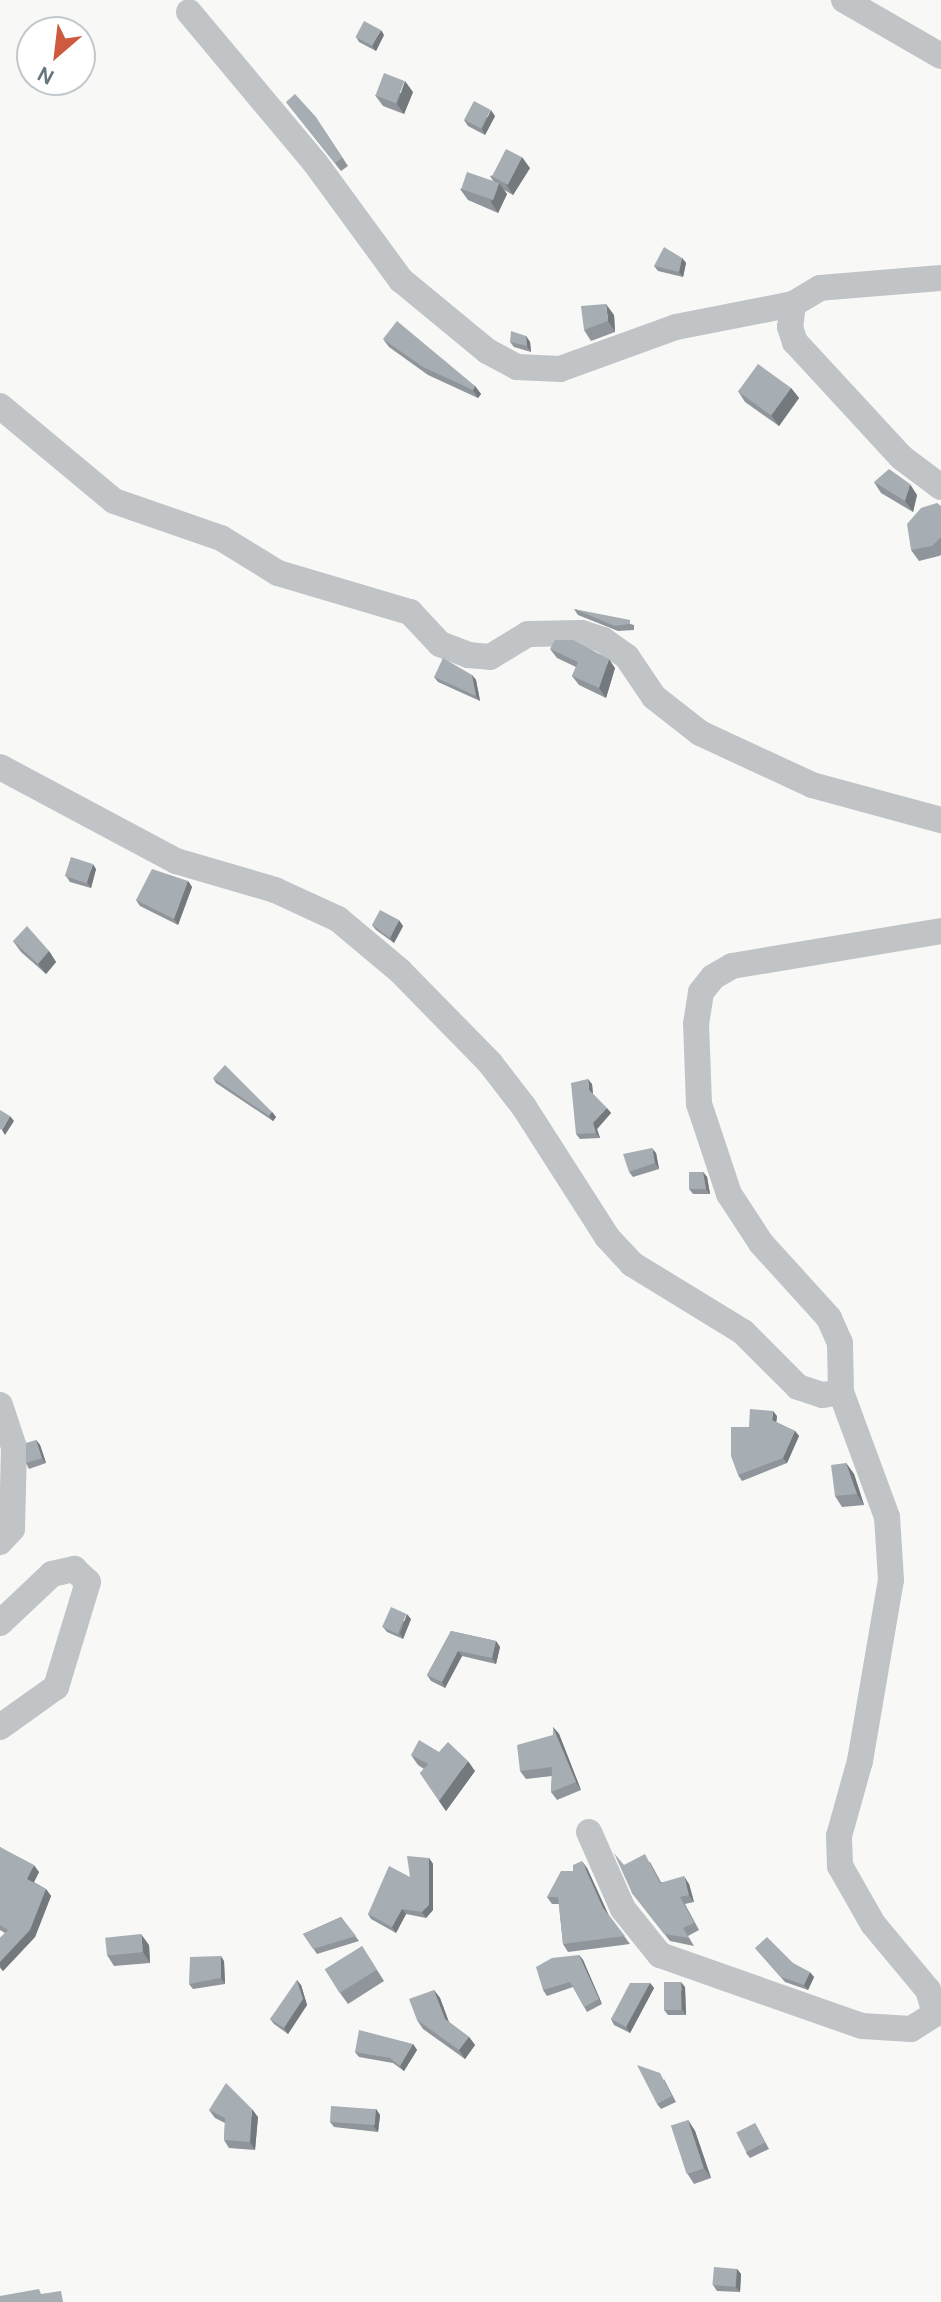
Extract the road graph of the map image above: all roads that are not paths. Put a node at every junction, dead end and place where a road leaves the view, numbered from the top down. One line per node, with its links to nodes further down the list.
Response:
1 (844, 0): 3 (street)
2 (189, 12): 5 (street)
3 (941, 56)
4 (941, 278): 5 (street)
5 (793, 304): 7 (street)
6 (0, 406): 9 (street)
7 (941, 487)
8 (0, 767): 11 (street)
9 (941, 820)
10 (941, 931): 11 (street)
11 (841, 1392): 16 (street)
12 (0, 1405): 13 (street)
13 (0, 1542)
14 (0, 1623): 15 (street)
15 (0, 1727)
16 (589, 1832)

